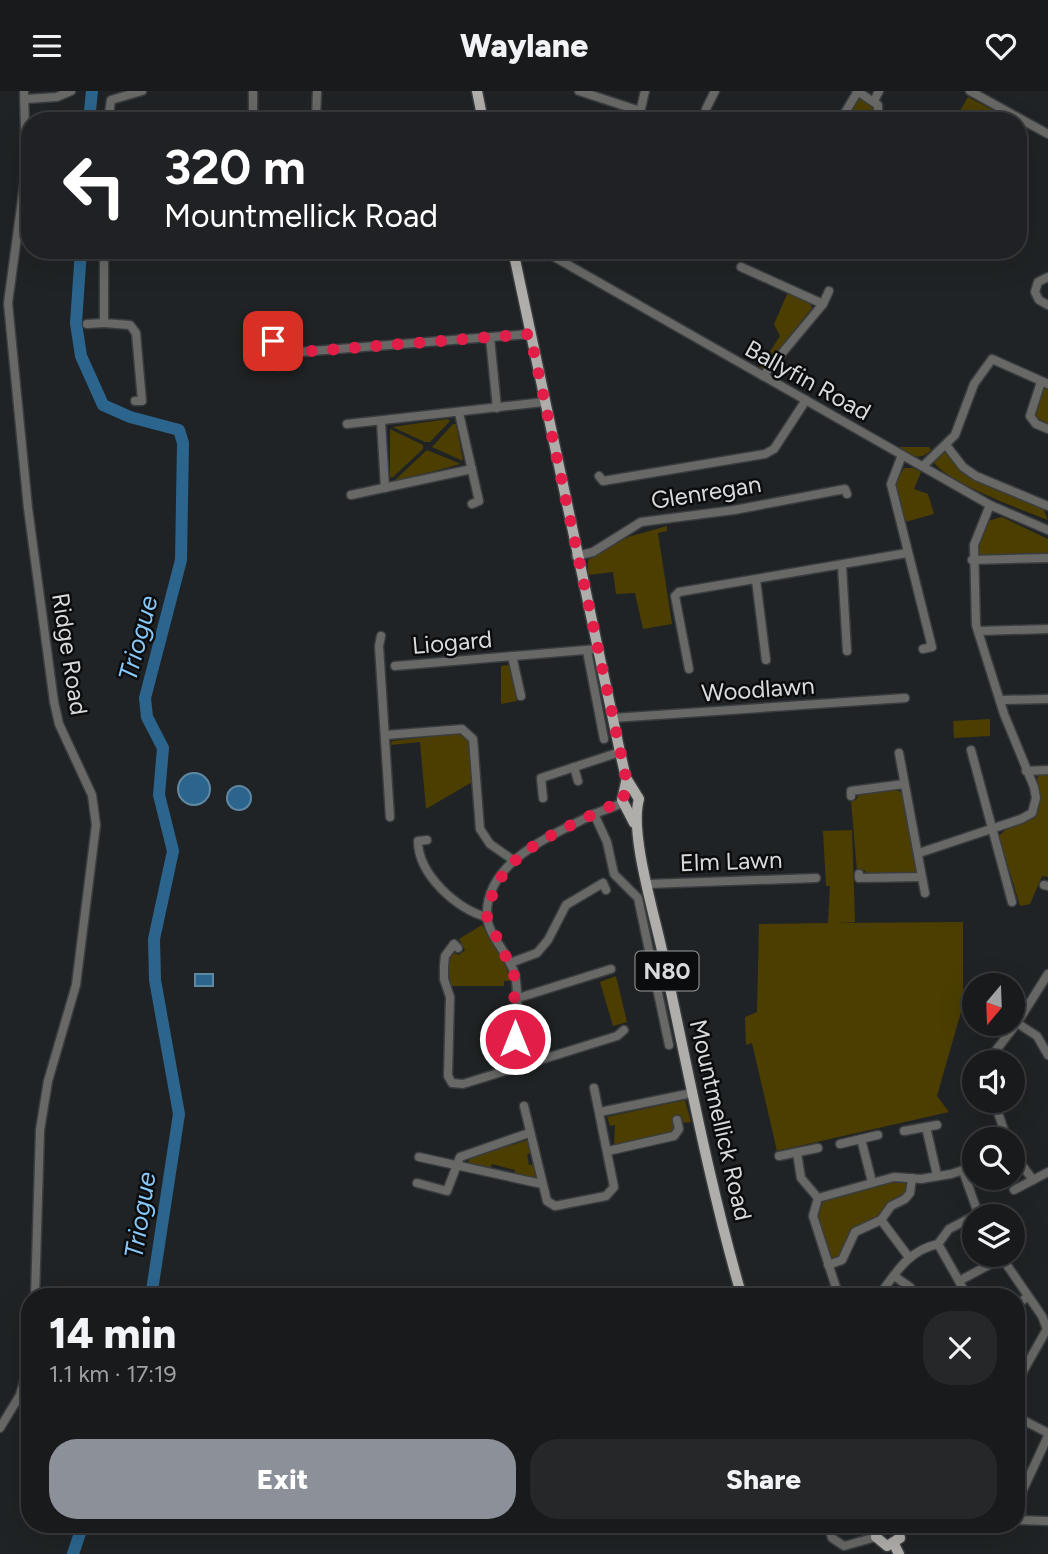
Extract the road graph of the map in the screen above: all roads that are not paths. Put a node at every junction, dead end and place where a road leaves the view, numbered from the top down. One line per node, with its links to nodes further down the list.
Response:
1 (71, 91): 12 (street)
2 (142, 91): 16 (street)
3 (253, 91): 17 (street)
4 (317, 91): 18 (street)
5 (477, 91): 19 (main road)
6 (579, 91): 15 (street)
7 (645, 91): 15 (street)
8 (715, 91): 14 (street)
9 (857, 91): 13 (street); 20 (street)
10 (879, 91): 13 (street)
11 (970, 91): 22 (street)
12 (25, 95)
13 (874, 101): 21 (street)
14 (706, 109)
15 (640, 111)
16 (109, 112)
17 (253, 112)
18 (316, 112)
19 (481, 112)
20 (846, 112)
21 (879, 112)
22 (1003, 112)
23 (1027, 124): 24 (street)
24 (1048, 134)
25 (21, 200): 32 (street, Ridge Road)
26 (104, 259): 35 (street)
27 (514, 259): 37 (main road, Mountmellick Road / N80)
28 (557, 259): 40 (street, Ballyfin Road)
29 (741, 268): 33 (street)
30 (1048, 277): 34 (street)
31 (829, 291): 33 (street)
32 (4, 303): 161 (street, Ridge Road)
33 (822, 305): 40 (street)
34 (1048, 305)
35 (104, 323): 36 (street); 43 (street)
36 (87, 324)
37 (530, 334): 38 (street); 44 (main road, Mountmellick Road / N80)
38 (490, 338): 39 (street); 45 (street)
39 (287, 353)
40 (763, 376): 42 (street, Ballyfin Road)
41 (1044, 383): 49 (street); 50 (street)
42 (806, 400): 51 (street, Ballyfin Road); 54 (street)
43 (135, 401)
44 (544, 402): 45 (street); 63 (main road, Mountmellick Road / N80)
45 (497, 408): 46 (street)
46 (459, 413): 47 (street); 53 (street)
47 (381, 422): 48 (street); 55 (street)
48 (347, 424)
49 (1048, 429)
50 (946, 445): 52 (street); 60 (street)
51 (902, 455): 52 (street, Ballyfin Road); 62 (street)
52 (923, 466): 59 (street, Ballyfin Road)
53 (472, 469): 55 (street); 58 (street)
54 (599, 476)
55 (385, 488): 57 (street)
56 (847, 494): 63 (street, Glenregan)
57 (351, 495)
58 (472, 504)
59 (990, 505): 61 (street, Ballyfin Road); 65 (street)
60 (1048, 506)
61 (1048, 530)
62 (907, 553): 66 (street); 71 (street)
63 (576, 556): 72 (main road, Mountmellick Road / N80)
64 (1048, 558): 65 (street)
65 (972, 560): 69 (street)
66 (842, 566): 67 (street); 73 (street)
67 (757, 580): 75 (street); 77 (street)
68 (1048, 628): 69 (street)
69 (979, 631): 81 (street)
70 (382, 636): 83 (street)
71 (923, 649)
72 (592, 650): 74 (street, Liogard); 82 (main road, Mountmellick Road / N80); 84 (street)
73 (847, 651)
74 (512, 656): 76 (street, Liogard); 78 (street, Liogard)
75 (766, 660)
76 (395, 666)
77 (689, 669)
78 (521, 696)
79 (905, 698): 82 (street, Woodlawn)
80 (1048, 699): 81 (street)
81 (1000, 700): 90 (street)
82 (612, 718): 86 (main road, Mountmellick Road / N80)
83 (386, 735): 97 (street); 101 (street)
84 (604, 739)
85 (971, 750): 98 (street)
86 (620, 752): 88 (street); 95 (main road, Mountmellick Road / N80)
87 (899, 753): 92 (street)
88 (575, 767): 91 (street); 94 (street)
89 (1048, 770): 90 (street)
90 (1026, 771): 98 (street)
91 (578, 781)
92 (904, 784): 93 (street); 100 (street)
93 (851, 796)
94 (543, 798)
95 (628, 800): 96 (street); 105 (main road, Mountmellick Road / N80)
96 (594, 814): 101 (street); 119 (street)
97 (390, 817)
98 (992, 828): 100 (street); 108 (street)
99 (427, 840): 109 (street)
100 (919, 853): 103 (street)
101 (513, 860): 109 (street)
102 (859, 874): 103 (street)
103 (921, 877): 107 (street)
104 (816, 878): 105 (street, Elm Lawn)
105 (648, 884): 124 (main road, Mountmellick Road / N80)
106 (606, 890): 111 (street)
107 (925, 894)
108 (1012, 902)
109 (487, 917): 111 (street)
110 (458, 948): 122 (street)
111 (510, 963): 114 (street)
112 (611, 969): 114 (street)
113 (1048, 974): 115 (street)
114 (515, 999): 122 (street)
115 (1026, 1009)
116 (1026, 1029): 121 (street)
117 (624, 1030): 122 (street)
118 (1007, 1036): 120 (street)
119 (669, 1045)
120 (996, 1050)
121 (1048, 1055)
122 (516, 1067)
123 (594, 1089): 126 (street)
124 (692, 1093): 126 (street); 162 (main road, Mountmellick Road / N80)
125 (524, 1106): 131 (street)
126 (600, 1112): 136 (street)
127 (677, 1120): 136 (street)
128 (937, 1125): 129 (street)
129 (926, 1127): 130 (street); 144 (street)
130 (904, 1131)
131 (529, 1133): 140 (street); 149 (street)
132 (878, 1135): 133 (street)
133 (861, 1139): 134 (street); 147 (street)
134 (840, 1144)
135 (817, 1148): 137 (street)
136 (608, 1151): 149 (street)
137 (797, 1153): 138 (street); 151 (street)
138 (779, 1156)
139 (419, 1157): 140 (street)
140 (455, 1165): 148 (street); 149 (street)
141 (1025, 1169): 146 (street)
142 (962, 1171): 144 (street)
143 (1048, 1172): 146 (street)
144 (937, 1175): 145 (street)
145 (912, 1178): 147 (street); 152 (street)
146 (1033, 1180): 150 (street)
147 (872, 1182): 151 (street)
148 (416, 1183)
149 (542, 1184)
150 (1025, 1184)
151 (818, 1198): 156 (street)
152 (881, 1220): 155 (street); 156 (street)
153 (962, 1223): 154 (street)
154 (938, 1244): 155 (street); 160 (street)
155 (908, 1256): 159 (street)
156 (828, 1265): 163 (street)
157 (983, 1267): 160 (street)
158 (1008, 1267): 167 (street)
159 (894, 1276): 164 (street); 165 (street)
160 (959, 1281): 166 (street)
161 (35, 1288)
162 (739, 1288)
163 (836, 1288)
164 (885, 1288)
165 (910, 1288)
166 (962, 1288)
167 (1021, 1288)
168 (1025, 1294): 169 (street)
169 (1027, 1297): 170 (street)
170 (1025, 1359)
171 (21, 1392): 173 (street)
172 (1025, 1421): 174 (street)
173 (0, 1428)
174 (1048, 1434): 175 (street)
175 (1025, 1485)
176 (1025, 1520): 177 (street)
177 (1048, 1521)
178 (831, 1533): 180 (street)
179 (877, 1533): 180 (main road)
180 (876, 1537): 181 (main road)
181 (897, 1549)

